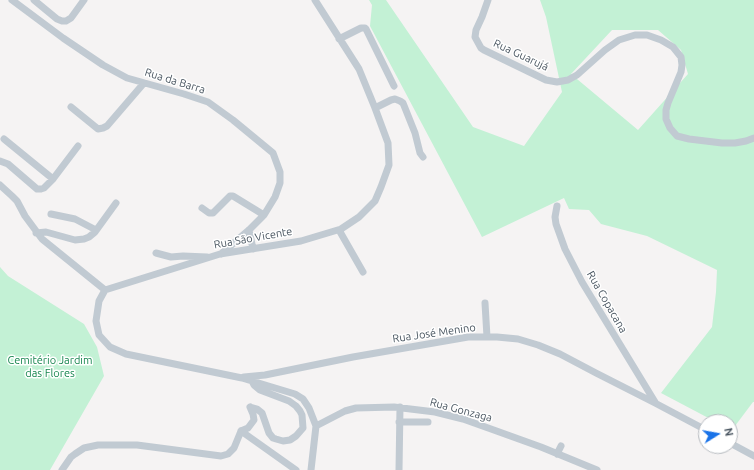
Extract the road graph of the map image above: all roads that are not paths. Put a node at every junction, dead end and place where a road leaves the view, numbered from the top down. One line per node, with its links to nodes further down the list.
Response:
1 (12, 0): 7 (street, Rua da Barra)
2 (34, 0): 3 (street)
3 (84, 0)
4 (315, 0): 6 (street, Rua São Vicente)
5 (488, 0): 11 (street, Rua Guarujá)
6 (339, 39): 8 (street); 10 (street, Rua São Vicente)
7 (144, 83): 9 (street); 22 (street, Rua da Barra)
8 (394, 86)
9 (71, 107)
10 (376, 108): 14 (street); 25 (street, Rua São Vicente)
11 (754, 138)
12 (4, 139): 16 (street)
13 (78, 146): 16 (street)
14 (423, 157)
15 (0, 161): 16 (street)
16 (53, 179)
17 (0, 185): 26 (street)
18 (116, 203): 23 (street)
19 (557, 206): 37 (street, Rua Copacana)
20 (202, 208): 22 (street)
21 (51, 214): 23 (street)
22 (264, 215): 24 (street, Rua da Barra)
23 (96, 230): 26 (street)
24 (249, 230): 27 (street); 29 (street, Rua da Barra)
25 (339, 230): 27 (street, Rua São Vicente); 31 (street)
26 (36, 233): 32 (street)
27 (253, 249): 29 (street, Rua São Vicente)
28 (156, 253): 30 (street)
29 (220, 254): 30 (street, Rua São Vicente)
30 (210, 257): 32 (street, Rua São Vicente)
31 (363, 272)
32 (105, 290): 35 (street)
33 (484, 303): 34 (street)
34 (486, 337): 35 (street, Rua José Menino); 37 (street, Rua José Menino)
35 (242, 378): 36 (street)
36 (252, 381): 41 (street); 44 (street)
37 (655, 403): 42 (street, Rua José Menino)
38 (400, 407): 39 (street); 41 (street, Rua Gonzaga); 45 (street, Rua Gonzaga)
39 (399, 422): 40 (street); 53 (street)
40 (428, 422)
41 (316, 426): 52 (street)
42 (698, 426)
43 (516, 429): 45 (street)
44 (241, 431): 50 (street); 51 (street)
45 (513, 437): 48 (street, Rua Gonzaga)
46 (561, 446): 48 (street)
47 (738, 448): 49 (street)
48 (558, 454): 54 (street, Rua Gonzaga)
49 (754, 456)
50 (62, 470)
51 (296, 470)
52 (311, 470)
53 (399, 470)
54 (597, 470)

